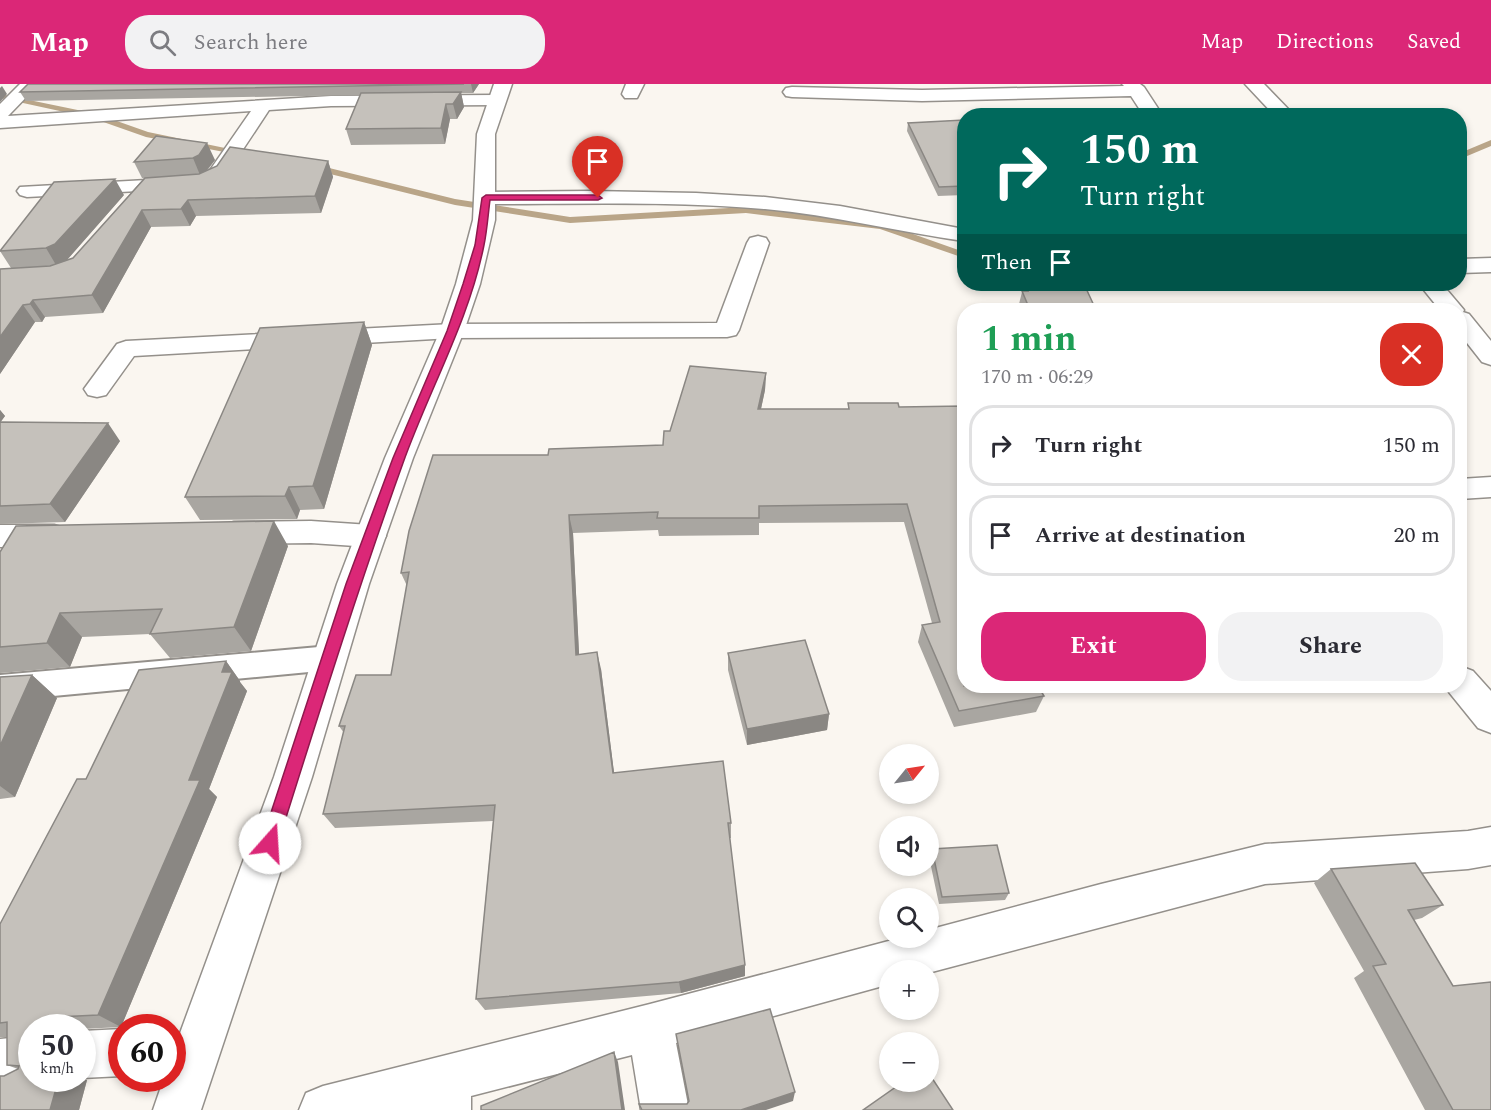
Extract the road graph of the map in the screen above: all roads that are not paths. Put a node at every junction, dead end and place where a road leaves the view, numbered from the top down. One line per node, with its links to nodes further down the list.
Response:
1 (1254, 84): 7 (street)
2 (1134, 88): 4 (street); 6 (street)
3 (499, 92): 5 (street); 11 (street)
4 (792, 92)
5 (264, 105): 8 (street); 9 (street)
6 (1148, 108)
7 (1278, 108)
8 (0, 122)
9 (145, 187): 10 (street); 12 (street)
10 (27, 191)
11 (486, 203): 13 (street); 20 (street)
12 (130, 206)
13 (957, 235)
14 (758, 243): 20 (street)
15 (1491, 265): 16 (street)
16 (1467, 266)
17 (1437, 291): 18 (street)
18 (1446, 303)
19 (1467, 328): 21 (street)
20 (452, 331): 22 (street); 28 (street)
21 (1489, 355)
22 (97, 388)
23 (1491, 487): 24 (street)
24 (1467, 489)
25 (208, 534): 28 (street)
26 (0, 536): 27 (street)
27 (81, 536)
28 (370, 536): 29 (street)
29 (330, 658): 30 (lane); 35 (street)
30 (0, 688)
31 (1467, 689): 32 (street)
32 (1491, 717)
33 (1491, 846): 34 (street)
34 (650, 1027): 39 (street); 42 (street)
35 (186, 1045)
36 (18, 1061): 37 (street)
37 (0, 1063)
38 (179, 1092): 40 (street)
39 (446, 1094): 41 (street)
40 (177, 1110)
41 (322, 1110)
42 (665, 1110)

